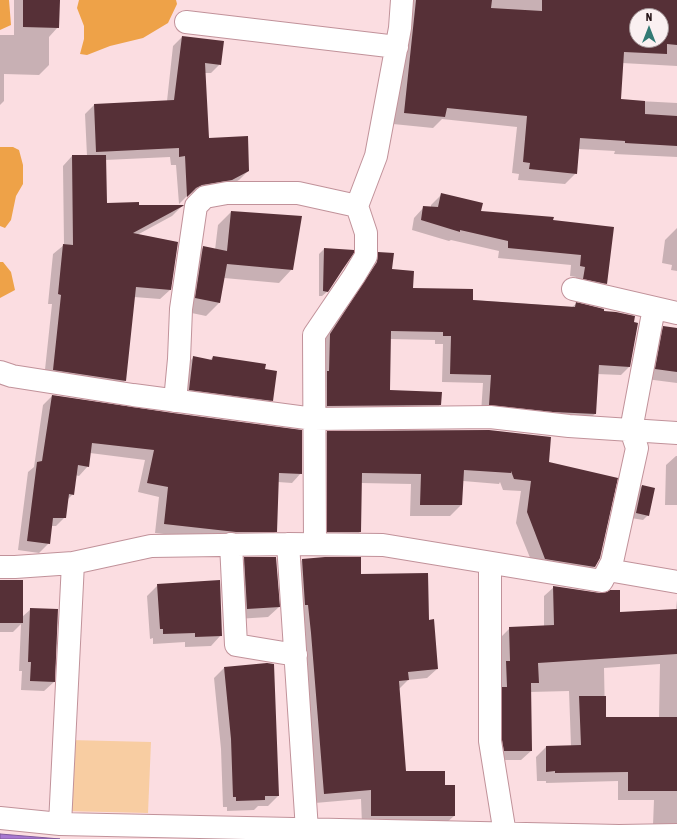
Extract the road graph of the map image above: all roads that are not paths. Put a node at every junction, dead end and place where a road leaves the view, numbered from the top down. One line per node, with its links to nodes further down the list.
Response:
1 (402, 0): 3 (street)
2 (186, 22): 3 (street)
3 (397, 47): 4 (street)
4 (357, 206): 9 (street); 10 (street)
5 (573, 290): 6 (street)
6 (654, 308): 7 (street); 11 (street)
7 (677, 313)
8 (0, 372): 9 (street)
9 (175, 401): 10 (street)
10 (314, 419): 11 (street); 15 (street)
11 (631, 430): 12 (street); 19 (street)
12 (677, 432)
13 (231, 544): 14 (street); 16 (street); 21 (street)
14 (288, 544): 15 (street); 21 (street)
15 (315, 544): 17 (street)
16 (73, 563): 18 (street); 23 (street)
17 (490, 563): 19 (street); 25 (street)
18 (0, 567)
19 (608, 570): 20 (street)
20 (677, 582)
21 (296, 655): 24 (street)
22 (0, 818): 23 (street)
23 (60, 824): 24 (street)
24 (307, 830): 26 (street)
25 (505, 834): 26 (street); 27 (street)
26 (457, 836)
27 (677, 836)

